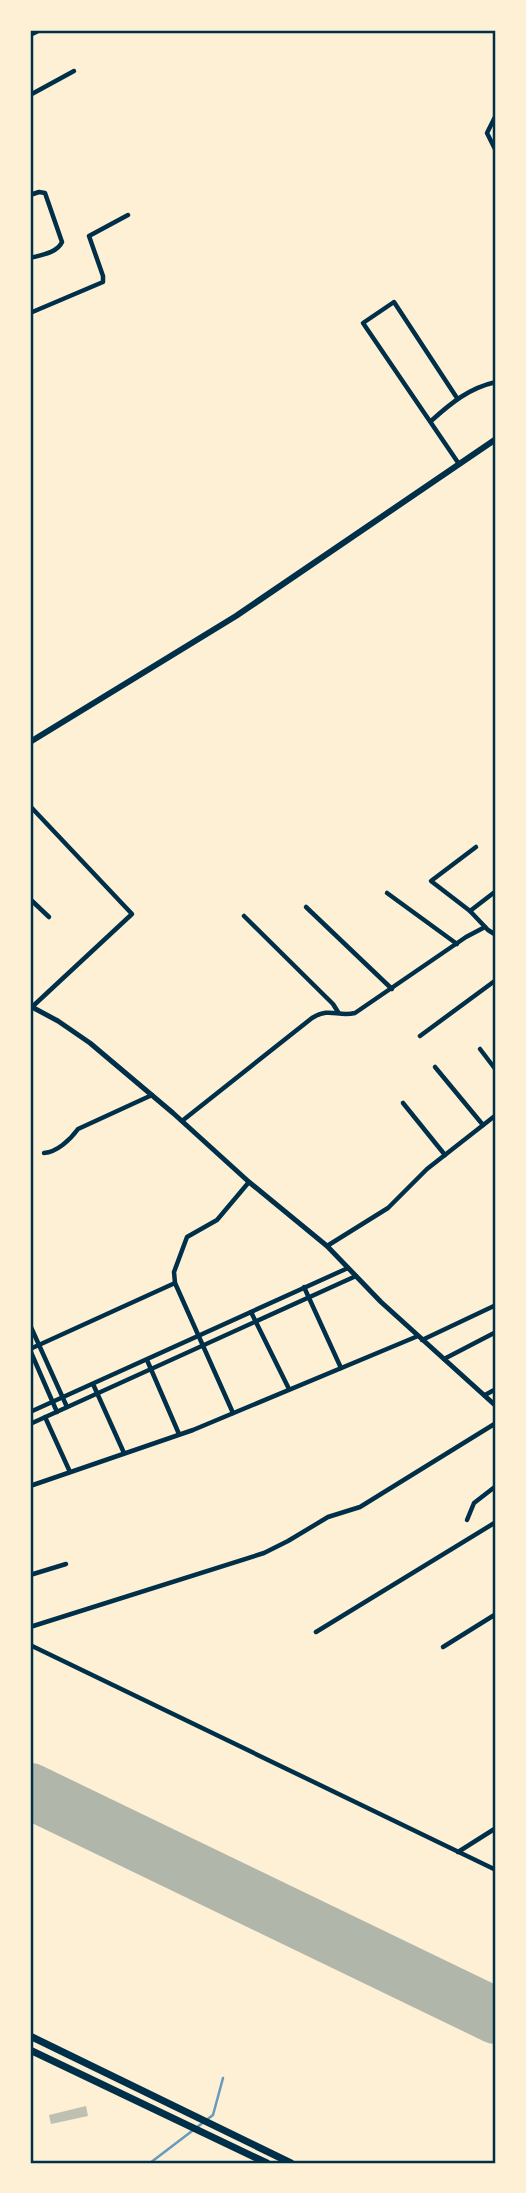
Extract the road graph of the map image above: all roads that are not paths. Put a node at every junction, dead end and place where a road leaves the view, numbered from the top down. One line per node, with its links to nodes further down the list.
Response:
1 (40, 30): 2 (street)
2 (30, 35)
3 (74, 71): 4 (street)
4 (30, 95)
5 (496, 115): 6 (street)
6 (496, 151)
7 (30, 195): 9 (street)
8 (128, 215): 10 (street)
9 (30, 258)
10 (30, 313)
11 (496, 382): 12 (street)
12 (457, 398): 13 (street); 13 (street)
13 (431, 421): 15 (street)
14 (496, 439): 15 (main road)
15 (458, 464): 16 (main road)
16 (30, 742)
17 (30, 806): 31 (street)
18 (476, 847): 23 (street)
19 (496, 891): 23 (street)
20 (387, 893): 28 (street)
21 (30, 899): 25 (street)
22 (306, 907): 30 (street)
23 (470, 911): 26 (street)
24 (244, 916): 32 (street)
25 (49, 917)
26 (485, 927): 27 (street); 28 (street)
27 (496, 935)
28 (457, 944): 30 (street)
29 (496, 980): 33 (street)
30 (392, 989): 32 (street)
31 (31, 1006): 39 (street)
32 (338, 1013): 42 (street)
33 (420, 1036)
34 (480, 1049): 36 (street)
35 (496, 1058): 36 (street)
36 (490, 1063): 38 (street)
37 (435, 1067): 43 (street)
38 (496, 1070)
39 (152, 1096): 42 (street); 44 (street)
40 (402, 1103): 45 (street)
41 (496, 1115): 43 (street)
42 (182, 1121): 46 (street)
43 (483, 1125): 45 (street)
44 (44, 1153)
45 (445, 1155): 47 (street)
46 (249, 1182): 47 (street); 50 (street)
47 (327, 1246): 48 (street)
48 (348, 1268): 49 (street); 51 (street)
49 (356, 1276): 52 (street); 59 (street)
50 (175, 1283): 58 (street); 60 (street)
51 (304, 1287): 52 (street); 54 (street)
52 (309, 1297): 55 (street); 65 (street)
53 (496, 1305): 59 (street)
54 (251, 1312): 55 (street); 58 (street)
55 (256, 1322): 61 (street); 69 (street)
56 (30, 1325): 60 (street)
57 (496, 1332): 63 (street)
58 (199, 1335): 61 (street); 64 (street)
59 (420, 1338): 63 (street); 65 (street)
60 (39, 1345): 62 (street); 72 (street)
61 (203, 1346): 66 (street); 78 (street)
62 (30, 1350): 73 (street)
63 (444, 1359): 71 (street)
64 (147, 1360): 66 (street); 67 (street)
65 (341, 1368): 69 (street)
66 (151, 1369): 70 (street); 82 (street)
67 (93, 1384): 70 (street); 72 (street)
68 (496, 1389): 71 (street)
69 (289, 1390): 78 (street)
70 (97, 1394): 75 (street); 83 (street)
71 (485, 1395): 74 (street)
72 (62, 1398): 73 (street); 75 (street)
73 (53, 1402): 76 (street); 77 (street)
74 (496, 1406)
75 (67, 1407): 77 (street)
76 (30, 1412)
77 (57, 1412): 79 (street)
78 (233, 1413): 82 (street)
79 (45, 1417): 81 (street); 84 (street)
80 (496, 1423): 92 (street)
81 (30, 1424)
82 (179, 1434): 83 (street)
83 (124, 1453): 84 (street)
84 (70, 1472): 85 (street)
85 (30, 1486)
86 (496, 1486): 87 (street)
87 (467, 1520)
88 (496, 1522): 93 (street)
89 (66, 1564): 90 (street)
90 (30, 1575)
91 (496, 1614): 95 (street)
92 (30, 1627)
93 (316, 1632)
94 (30, 1644): 97 (street)
95 (443, 1647)
96 (496, 1828): 97 (street)
97 (458, 1852): 98 (street)
98 (496, 1870)
99 (30, 2036): 102 (highway)
100 (30, 2050): 101 (highway)
101 (267, 2163)
102 (291, 2163)

